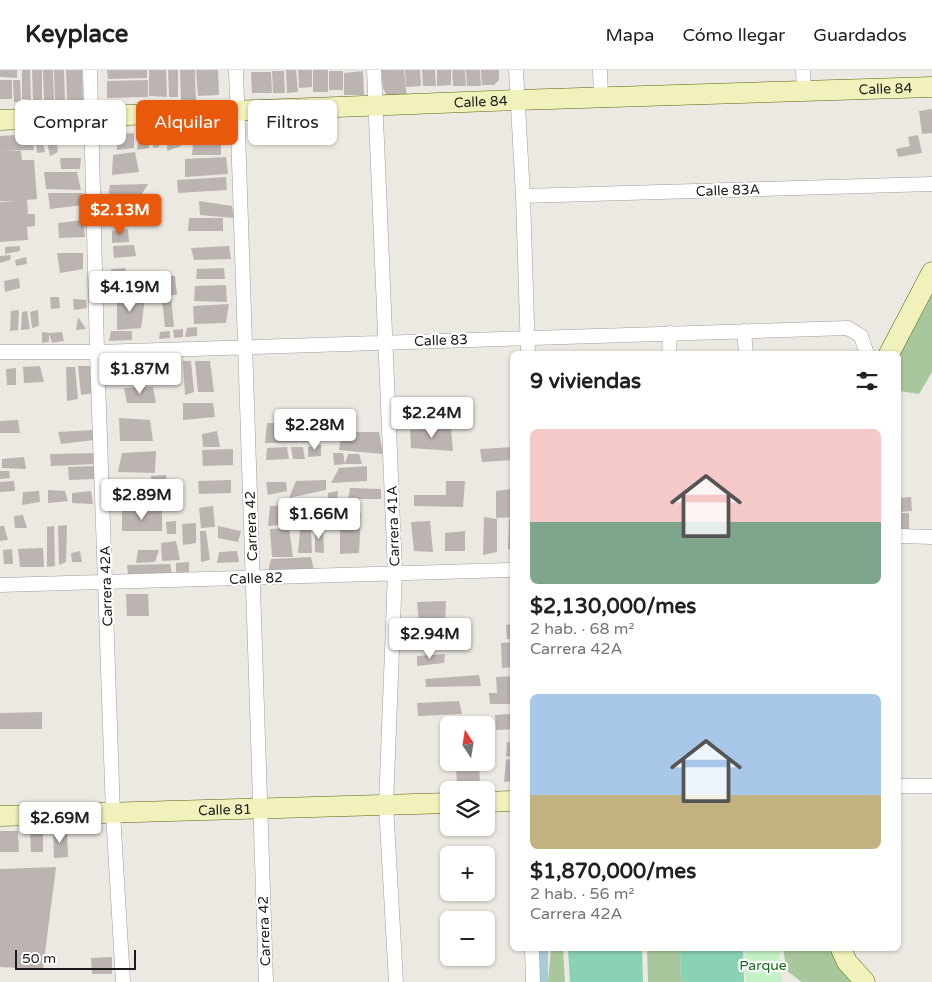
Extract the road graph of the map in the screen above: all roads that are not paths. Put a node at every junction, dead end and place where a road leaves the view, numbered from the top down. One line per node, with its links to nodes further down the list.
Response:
1 (90, 70): 10 (street, Carrera 42A)
2 (236, 70): 11 (street, Carrera 42)
3 (374, 70): 13 (street, Carrera 41A)
4 (516, 70): 12 (street)
5 (600, 70): 9 (street)
6 (803, 70): 8 (street)
7 (932, 87): 8 (street, Calle 84)
8 (804, 92): 9 (street, Calle 84)
9 (601, 97): 12 (street, Calle 84)
10 (91, 100)
11 (237, 100)
12 (517, 100): 13 (street, Calle 84); 20 (street)
13 (376, 105): 14 (street, Calle 84); 25 (street, Carrera 41A)
14 (238, 111)
15 (15, 119): 16 (street, Calle 84)
16 (0, 120)
17 (238, 140): 26 (street, Carrera 42)
18 (92, 145): 33 (street, Carrera 42A)
19 (932, 184): 20 (street, Calle 83A)
20 (523, 196): 24 (street)
21 (932, 272): 31 (street)
22 (744, 331): 23 (street, Calle 83); 29 (street); 30 (street, Calle 83)
23 (670, 333): 24 (street, Calle 83); 28 (street)
24 (528, 338): 25 (street, Calle 83); 27 (street)
25 (385, 342): 26 (street, Calle 83); 37 (street, Carrera 41A)
26 (245, 346): 33 (street, Calle 83); 38 (street, Carrera 42)
27 (528, 351)
28 (670, 351)
29 (746, 351)
30 (866, 351)
31 (891, 351)
32 (0, 352): 33 (street, Calle 83)
33 (97, 352): 39 (street, Carrera 42A)
34 (901, 536): 35 (street)
35 (932, 537)
36 (510, 570): 37 (street, Calle 82)
37 (395, 573): 38 (street, Calle 82); 46 (street, Carrera 41A)
38 (252, 578): 39 (street, Calle 82); 47 (street, Carrera 42)
39 (106, 582): 40 (street, Calle 82); 48 (street, Carrera 42A)
40 (0, 585)
41 (901, 786): 42 (street)
42 (932, 786)
43 (510, 801): 44 (street)
44 (495, 802)
45 (440, 803): 46 (street, Calle 81)
46 (386, 805): 47 (street, Calle 81); 54 (street, Carrera 41A)
47 (260, 808): 48 (street, Calle 81); 53 (street, Carrera 42)
48 (113, 813): 49 (street, Calle 81); 52 (street, Carrera 42A)
49 (0, 816)
50 (532, 951): 55 (street)
51 (842, 951): 56 (street)
52 (123, 982)
53 (266, 982)
54 (396, 982)
55 (533, 982)
56 (865, 982)

